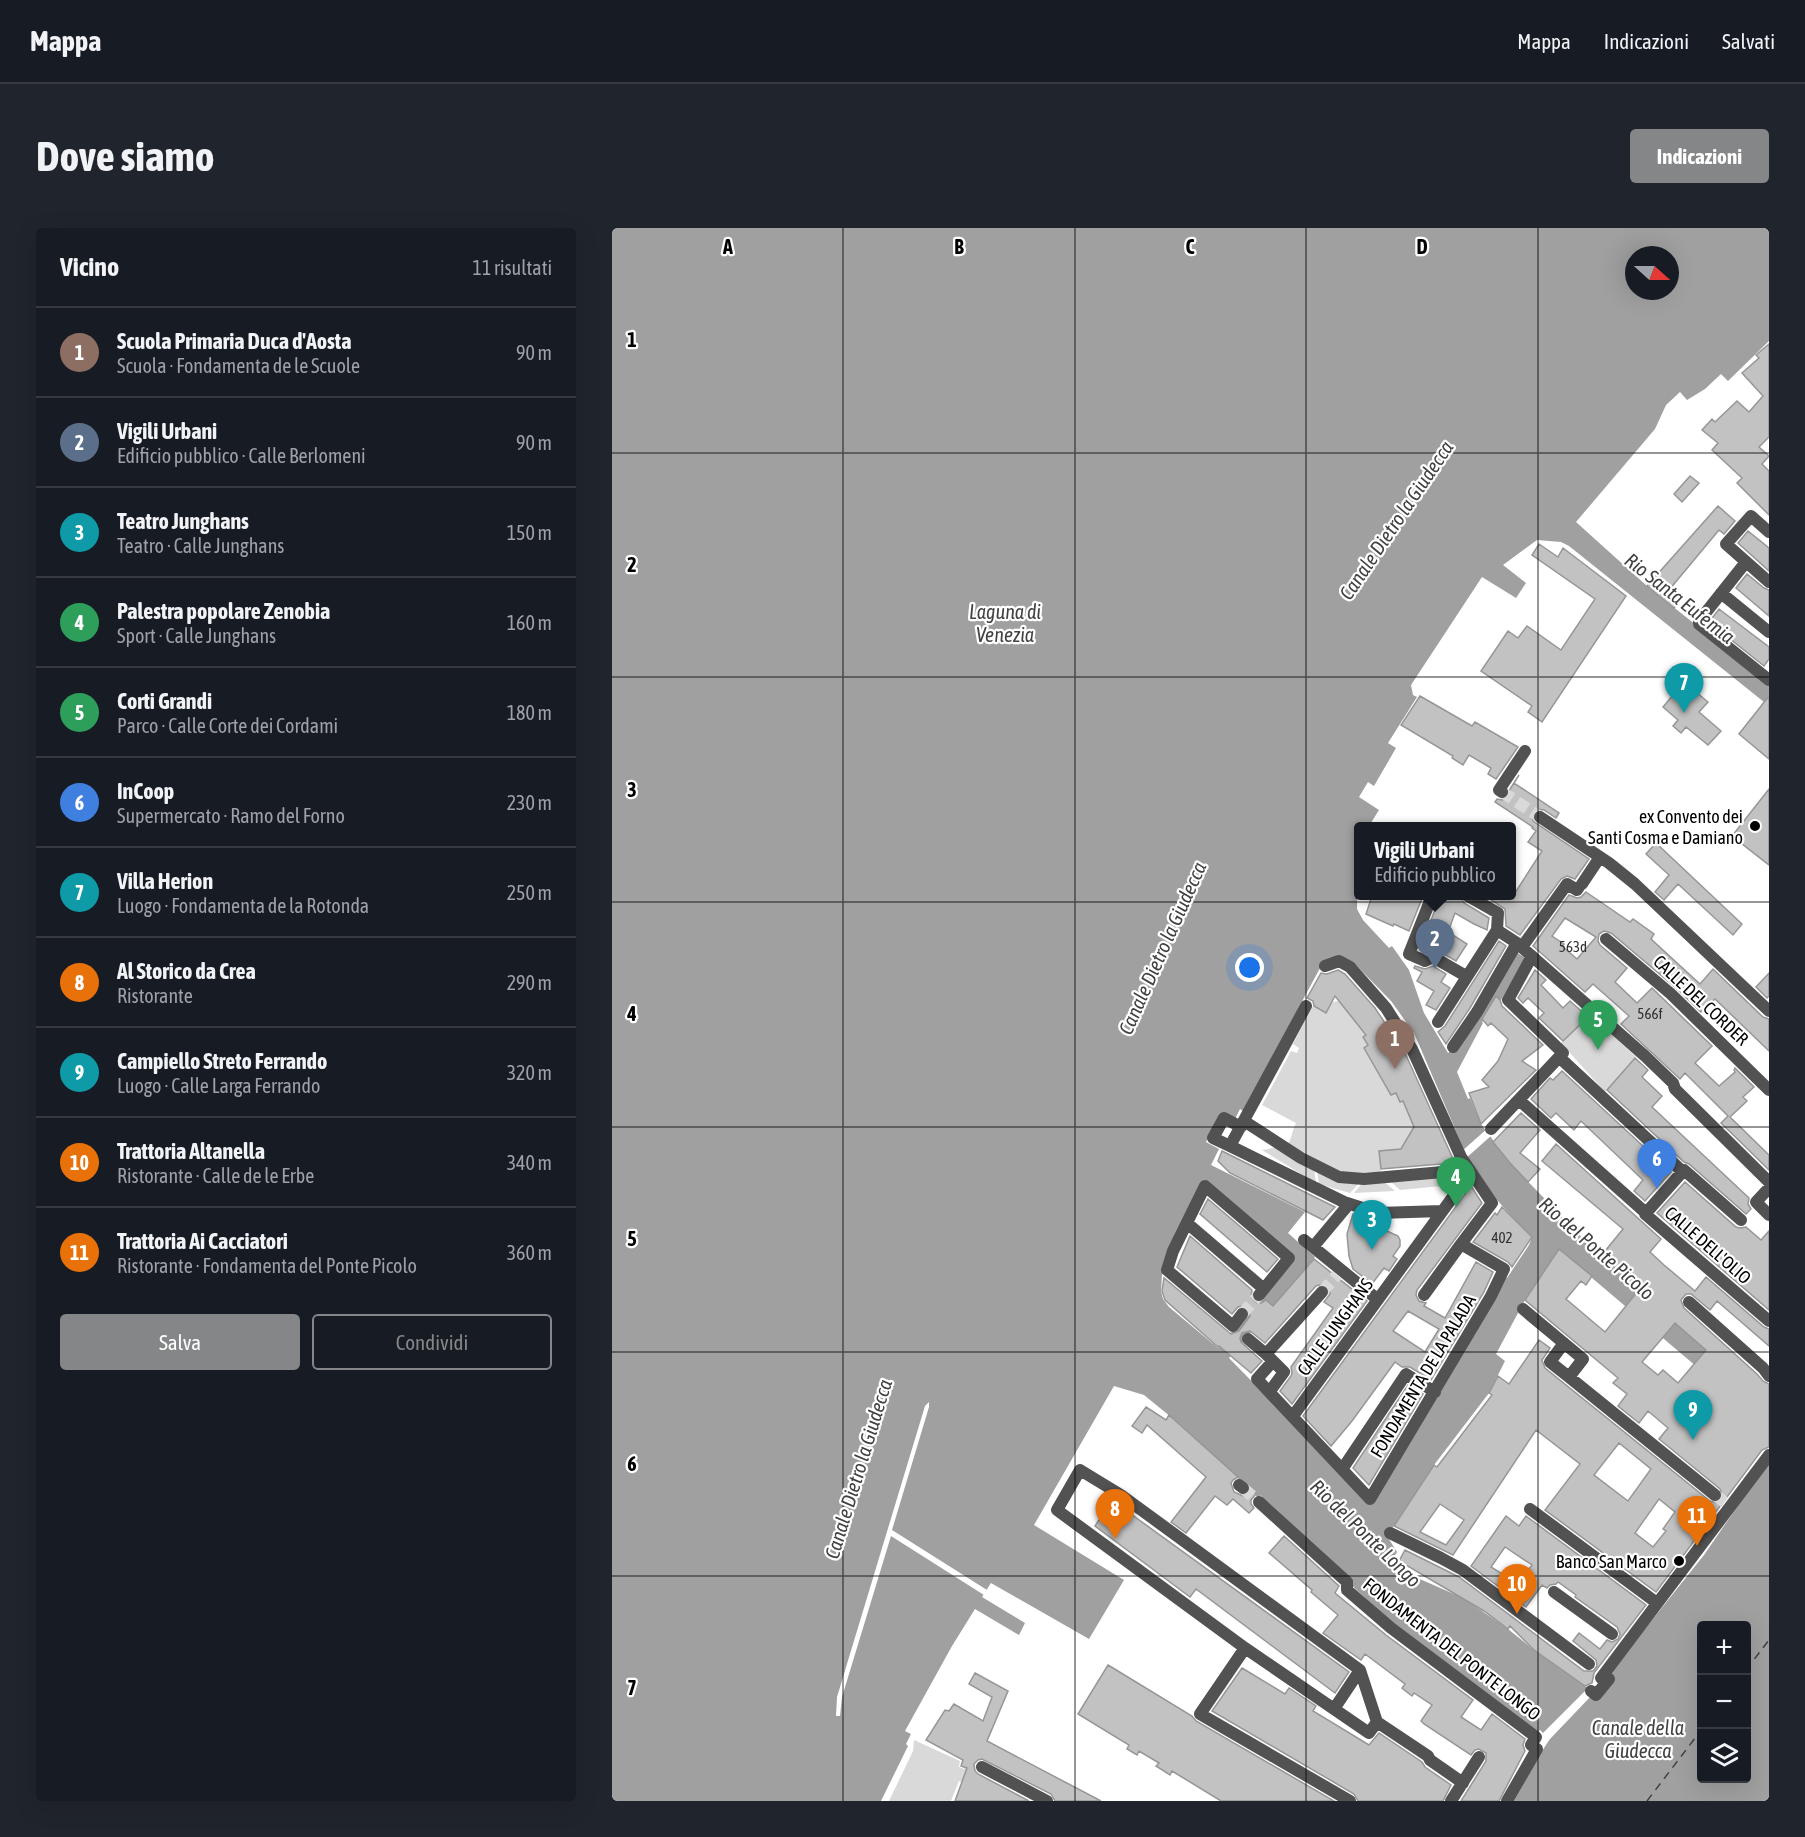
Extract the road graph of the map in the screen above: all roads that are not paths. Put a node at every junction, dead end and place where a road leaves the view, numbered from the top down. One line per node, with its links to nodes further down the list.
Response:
1 (1769, 532): 2 (street)
2 (1746, 562): 3 (street); 4 (street)
3 (1769, 582)
4 (1721, 593): 5 (street); 6 (street)
5 (1768, 629)
6 (1767, 675)
7 (1525, 751): 8 (street)
8 (1502, 792)
9 (1540, 817): 10 (street)
10 (1600, 857): 15 (street); 20 (street)
11 (1430, 900): 18 (street)
12 (1475, 900): 13 (street)
13 (1497, 930): 15 (street); 18 (street)
14 (1606, 939): 24 (street, CALLE DEL CORDER)
15 (1520, 945): 16 (street); 22 (street)
16 (1532, 956): 23 (street); 31 (street)
17 (1325, 966): 29 (street)
18 (1466, 976): 21 (street)
19 (1306, 1006): 26 (street)
20 (1769, 1011)
21 (1438, 1022)
22 (1453, 1047)
23 (1558, 1057): 25 (street); 30 (street)
24 (1769, 1090)
25 (1519, 1100): 27 (street); 35 (street, CALLE DELL'OLIO)
26 (1242, 1124): 28 (street); 28 (street); 29 (street)
27 (1491, 1129)
28 (1230, 1146): 33 (street)
29 (1471, 1172): 34 (street, CALLE JUNGHANS); 39 (street)
30 (1683, 1172): 35 (street); 37 (street)
31 (1769, 1182)
32 (1769, 1188): 36 (street)
33 (1349, 1204): 34 (street); 42 (street)
34 (1442, 1211): 42 (street, CALLE JUNGHANS)
35 (1646, 1213): 46 (street, CALLE DELL'OLIO)
36 (1769, 1215)
37 (1741, 1220)
38 (1187, 1223): 38 (street); 45 (street)
39 (1461, 1244): 40 (street); 53 (street, FONDAMENTA DE LA PALADA)
40 (1424, 1295)
41 (1319, 1297): 49 (street)
42 (1377, 1299): 54 (street, CALLE JUNGHANS)
43 (1689, 1302): 50 (street)
44 (1523, 1309): 48 (street)
45 (1242, 1314)
46 (1769, 1321)
47 (1248, 1339): 49 (street)
48 (1564, 1343): 51 (street); 51 (street)
49 (1270, 1358): 52 (street); 52 (street)
50 (1769, 1376)
51 (1569, 1377): 57 (street)
52 (1270, 1391): 54 (street)
53 (1435, 1392): 56 (street); 56 (street, FONDAMENTA DE LA PALADA)
54 (1293, 1416): 56 (street)
55 (1769, 1455): 62 (street)
56 (1343, 1468)
57 (1715, 1495)
58 (1259, 1503): 76 (street, FONDAMENTA DEL PONTE LONGO)
59 (1530, 1509): 62 (street)
60 (1390, 1533): 65 (street)
61 (1554, 1592): 63 (street)
62 (1657, 1603): 67 (street)
63 (1612, 1634)
64 (1245, 1648): 66 (street); 68 (street); 74 (street)
65 (1589, 1664)
66 (1360, 1670): 68 (street); 69 (street)
67 (1591, 1691)
68 (1334, 1709): 69 (street)
69 (1377, 1722): 72 (street)
70 (1479, 1757): 72 (street)
71 (982, 1767): 73 (street)
72 (1463, 1782): 75 (street)
73 (1047, 1801)
74 (1350, 1801)
75 (1451, 1801)
76 (1507, 1801)

